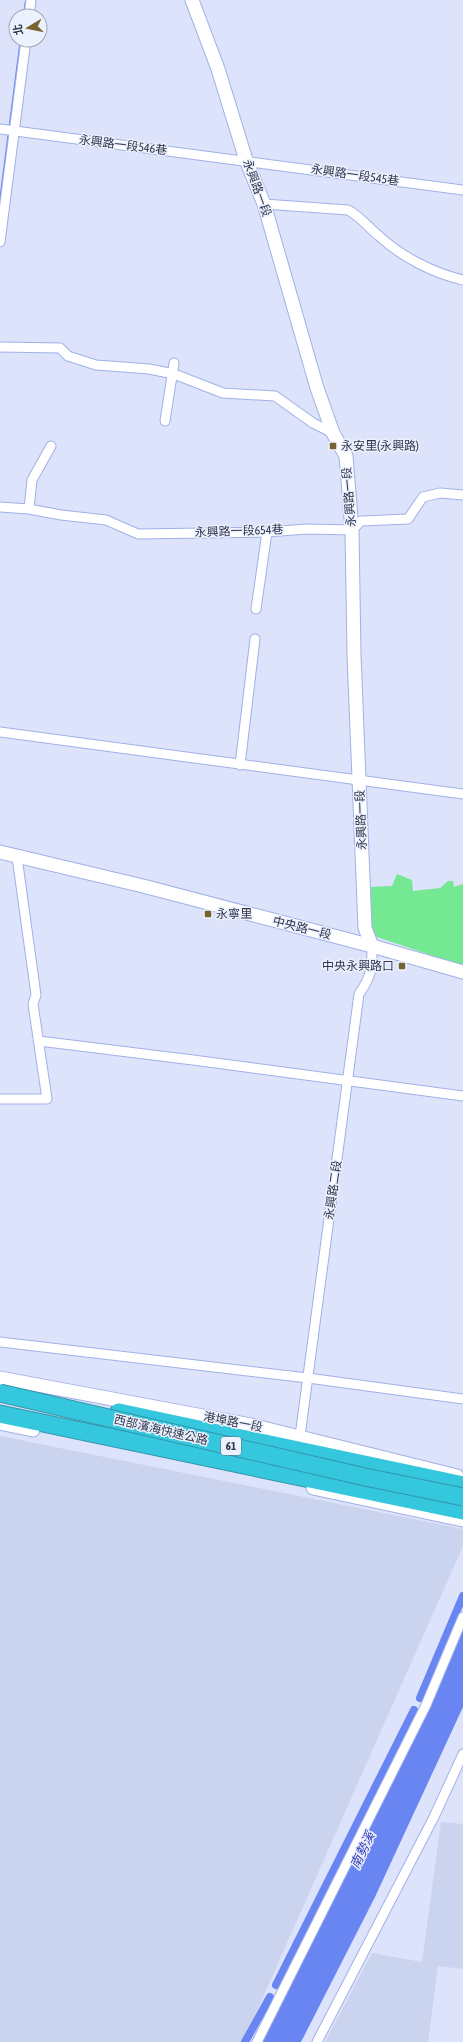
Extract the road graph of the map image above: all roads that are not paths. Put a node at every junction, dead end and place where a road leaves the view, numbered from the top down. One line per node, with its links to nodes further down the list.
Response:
1 (192, 0): 5 (street, 永興路一段)
2 (25, 48): 4 (street)
3 (0, 129): 4 (street, 永興路一段546巷)
4 (14, 131): 5 (street, 永興路一段546巷); 8 (street)
5 (246, 160): 6 (street, 永興路一段545巷); 7 (street, 永興路一段)
6 (463, 190)
7 (264, 204): 9 (street); 14 (street, 永興路一段)
8 (0, 242)
9 (463, 280)
10 (0, 347): 12 (street)
11 (174, 363): 12 (street)
12 (174, 374): 13 (street); 14 (street)
13 (165, 421)
14 (333, 433): 19 (street, 永興路一段)
15 (51, 446): 18 (street)
16 (463, 495): 19 (street)
17 (0, 507): 18 (street, 永興路一段654巷)
18 (29, 508): 20 (street, 永興路一段654巷)
19 (352, 530): 20 (street, 永興路一段654巷); 25 (street, 永興路一段)
20 (267, 532): 21 (street)
21 (256, 609)
22 (255, 639): 24 (street)
23 (0, 732): 24 (street)
24 (240, 765): 25 (street)
25 (359, 779): 26 (street); 29 (street, 永興路一段)
26 (463, 794)
27 (0, 852): 28 (street, 中央路一段)
28 (17, 857): 29 (street, 中央路一段); 31 (street)
29 (372, 946): 30 (street, 中央路一段); 32 (street, 永興路二段)
30 (463, 972)
31 (39, 1041): 32 (street); 34 (street)
32 (348, 1081): 33 (street); 37 (street, 永興路二段)
33 (463, 1096)
34 (0, 1099)
35 (0, 1342): 37 (street)
36 (0, 1378): 45 (street, 港埠路一段)
37 (308, 1378): 40 (street); 45 (street, 永興路二段)
38 (0, 1387): 47 (highway)
39 (0, 1393): 48 (highway, 西部濱海快速公路 / 61, bridge)
40 (463, 1399)
41 (0, 1400): 48 (street, 港埠路一段)
42 (0, 1407): 49 (highway, 西部濱海快速公路 / 61)
43 (0, 1414): 50 (highway)
44 (0, 1423): 51 (street)
45 (300, 1436): 46 (street, 港埠路一段)
46 (463, 1477)
47 (463, 1485)
48 (463, 1494)
49 (463, 1504)
50 (463, 1511)
51 (463, 1520)
52 (463, 1617): 54 (street)
53 (463, 1754): 55 (street)
54 (257, 2042)
55 (317, 2042)

